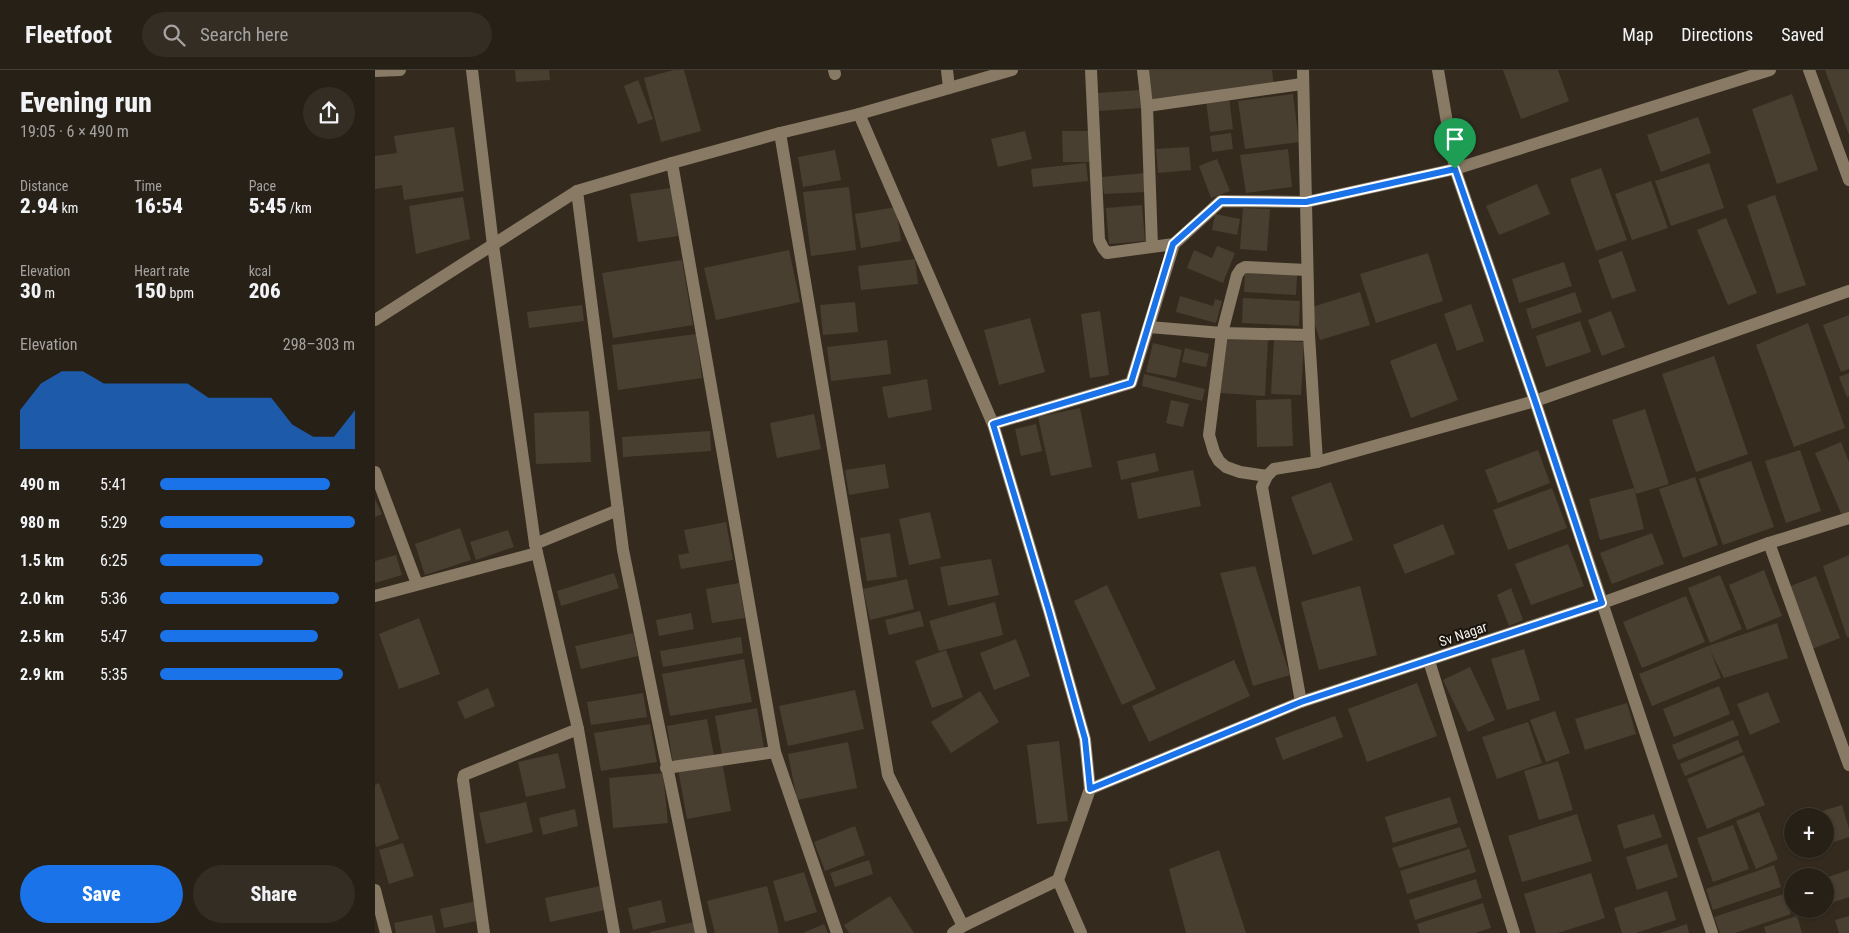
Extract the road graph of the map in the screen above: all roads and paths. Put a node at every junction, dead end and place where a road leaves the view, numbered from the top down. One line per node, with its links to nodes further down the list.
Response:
1 (400, 70): 11 (street)
2 (472, 70): 23 (street)
3 (947, 70): 13 (street)
4 (1012, 70): 13 (street)
5 (1091, 70): 24 (street)
6 (1143, 70): 14 (street)
7 (1303, 70): 12 (street)
8 (1438, 70): 18 (street)
9 (1769, 70): 18 (street)
10 (1809, 70): 19 (street)
11 (375, 71)
12 (1302, 84): 14 (street); 21 (street)
13 (949, 88): 15 (street)
14 (1147, 106): 24 (street)
15 (859, 114): 16 (street); 32 (street)
16 (780, 133): 17 (street); 52 (street)
17 (672, 162): 20 (street); 46 (street)
18 (1455, 169): 21 (street); 31 (street)
19 (1849, 180)
20 (577, 191): 23 (street); 36 (street)
21 (1306, 202): 22 (street); 25 (street)
22 (1173, 244): 24 (street); 28 (street)
23 (493, 245): 27 (street); 39 (street)
24 (1152, 246)
25 (1307, 270): 29 (street); 30 (street)
26 (1849, 291): 31 (street)
27 (375, 320)
28 (1149, 327): 29 (street); 32 (street)
29 (1222, 333): 30 (street); 35 (street)
30 (1309, 335): 33 (street)
31 (1535, 401): 33 (street); 42 (street)
32 (993, 424): 49 (street)
33 (1317, 462): 35 (street)
34 (375, 472): 40 (street)
35 (1267, 476): 44 (street)
36 (617, 510): 39 (street); 48 (street)
37 (1849, 518): 38 (street, Sv Nagar)
38 (1769, 544): 42 (street, Sv Nagar); 47 (street)
39 (536, 548): 40 (street); 45 (street)
40 (417, 584): 41 (street)
41 (375, 596)
42 (1602, 603): 43 (street, Sv Nagar); 60 (street)
43 (1429, 661): 44 (street, Sv Nagar); 59 (street)
44 (1301, 702): 49 (street, Sv Nagar)
45 (578, 729): 54 (street); 55 (street)
46 (775, 752): 48 (street); 57 (street)
47 (1849, 765)
48 (666, 768): 56 (street)
49 (1090, 789): 50 (street)
50 (1058, 880): 52 (street); 58 (street)
51 (376, 895): 53 (street)
52 (958, 929)
53 (386, 933)
54 (484, 933)
55 (614, 933)
56 (701, 933)
57 (837, 933)
58 (1081, 933)
59 (1514, 933)
60 (1712, 933)

